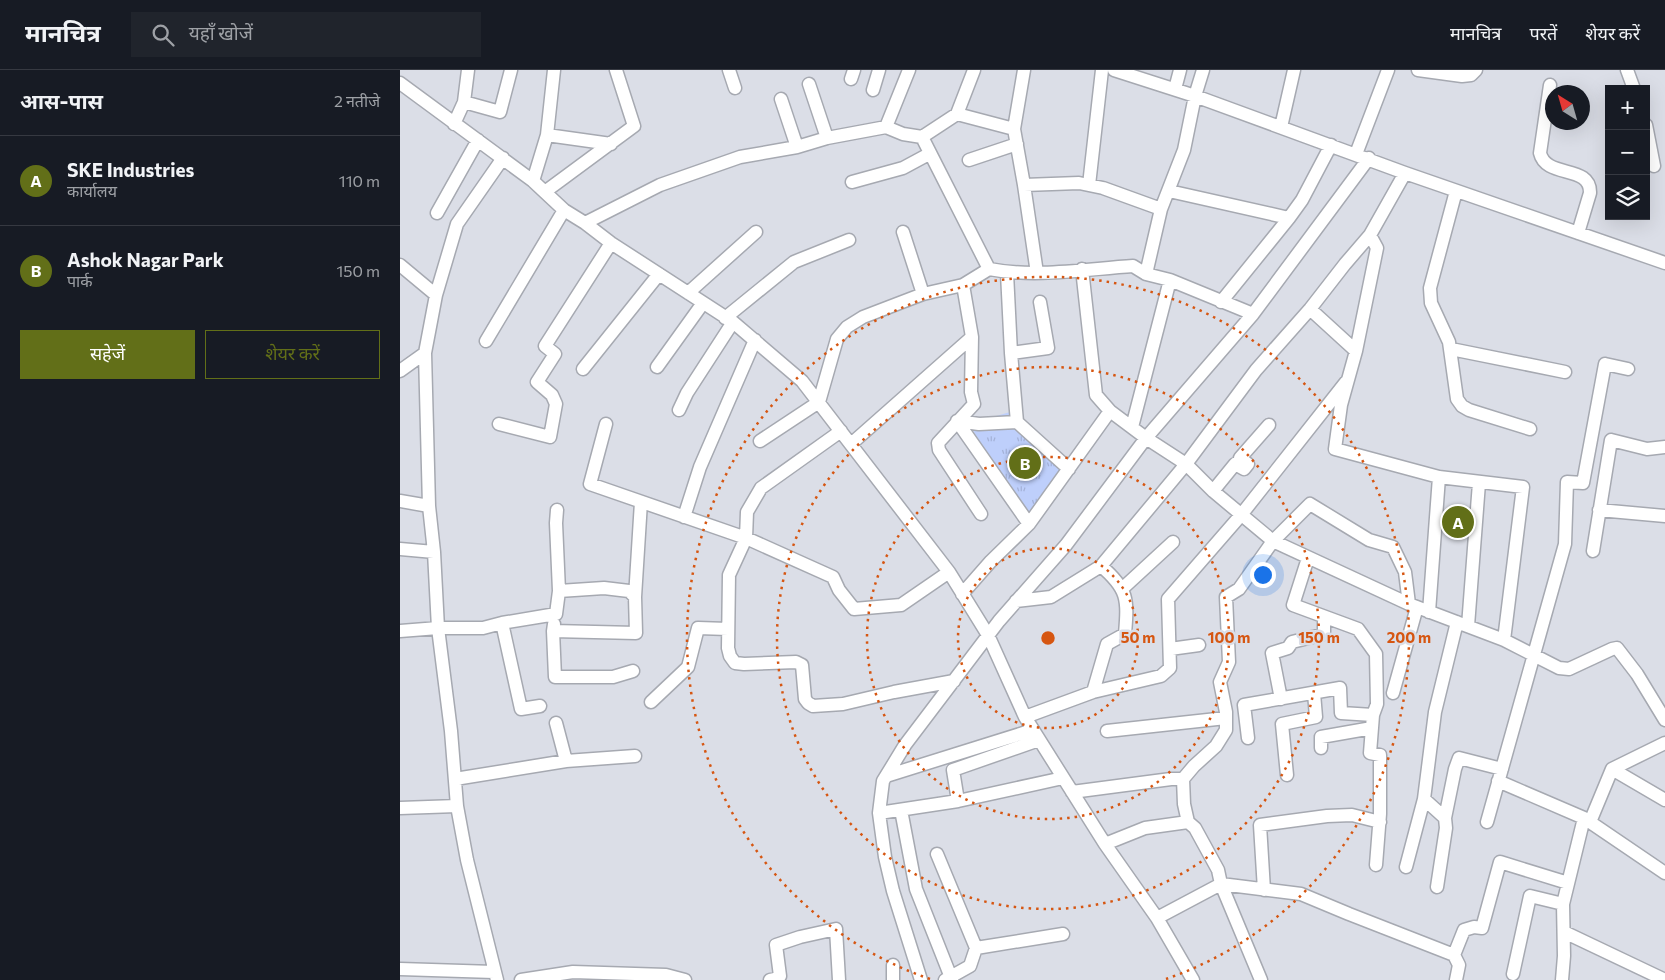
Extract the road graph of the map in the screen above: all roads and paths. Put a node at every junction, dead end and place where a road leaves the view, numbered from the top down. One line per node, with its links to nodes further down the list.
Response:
1 (468, 70): 28 (street)
2 (511, 70): 28 (street)
3 (554, 70): 35 (street)
4 (616, 70): 39 (street)
5 (729, 70): 23 (street)
6 (879, 70): 25 (street)
7 (909, 70): 31 (street)
8 (974, 70): 29 (street)
9 (1024, 70): 33 (street)
10 (1102, 70): 53 (street)
11 (1114, 70): 24 (street)
12 (1180, 70): 24 (street)
13 (1203, 70): 26 (street)
14 (1294, 70): 32 (street)
15 (1388, 70): 44 (street)
16 (1418, 70): 17 (street)
17 (1476, 70)
18 (1627, 70): 22 (street)
19 (400, 83): 30 (street)
20 (809, 84): 37 (street)
21 (1550, 84): 64 (street)
22 (1633, 85)
23 (735, 88)
24 (1175, 89): 26 (street)
25 (873, 90)
26 (1195, 96): 32 (street); 54 (street)
27 (781, 99): 42 (street)
28 (464, 102): 30 (street)
29 (957, 114): 33 (street); 36 (street)
30 (454, 124): 38 (street)
31 (886, 127): 36 (street); 37 (street)
32 (1281, 127): 41 (street)
33 (1014, 129): 40 (street)
34 (1647, 130): 48 (street)
35 (547, 135): 39 (street); 50 (street)
36 (922, 137): 43 (street)
37 (827, 138): 42 (street)
38 (478, 140): 45 (street); 59 (street)
39 (610, 144): 56 (street)
40 (1017, 144): 47 (street); 52 (street)
41 (1331, 145): 44 (street); 60 (street)
42 (797, 147): 61 (street)
43 (930, 154): 51 (street); 70 (street)
44 (1356, 154): 46 (street)
45 (503, 158): 50 (street); 80 (street)
46 (1369, 158): 49 (street); 85 (street)
47 (969, 160)
48 (1654, 166)
49 (1405, 173): 55 (street); 65 (street)
50 (533, 181): 56 (street)
51 (852, 182)
52 (1024, 185): 53 (street); 73 (street)
53 (1089, 185): 57 (street)
54 (1169, 191): 57 (street); 60 (street)
55 (1456, 191): 64 (street); 90 (street)
56 (546, 192): 58 (street)
57 (1161, 209): 75 (street)
58 (564, 210): 61 (street); 89 (street)
59 (437, 214)
60 (1289, 218): 82 (street)
61 (585, 223): 67 (street)
62 (756, 232): 78 (street)
63 (903, 232): 79 (street)
64 (1578, 233): 68 (street)
65 (1370, 235): 84 (street); 91 (street)
66 (849, 240): 86 (street)
67 (611, 243): 74 (street); 105 (street)
68 (1665, 263)
69 (400, 265): 80 (street)
70 (989, 269): 72 (street); 77 (street)
71 (1082, 269): 73 (street); 75 (street); 102 (street)
72 (1007, 273): 73 (street); 93 (street)
73 (1037, 273)
74 (659, 274): 78 (street); 96 (street)
75 (1146, 274): 76 (street)
76 (1170, 280): 82 (street); 108 (street)
77 (963, 285): 79 (street); 87 (street)
78 (688, 292): 83 (street)
79 (922, 294): 100 (street)
80 (436, 295): 92 (street)
81 (1040, 302): 93 (street)
82 (1221, 302): 85 (street)
83 (702, 303): 86 (street); 94 (street)
84 (1310, 309): 91 (street); 115 (street)
85 (1253, 314): 111 (street)
86 (729, 320): 88 (street); 101 (street)
87 (972, 337): 103 (street); 113 (street)
88 (755, 340): 100 (street); 128 (street)
89 (486, 341)
90 (1451, 349): 98 (street); 109 (street)
91 (1356, 351): 99 (street)
92 (425, 353): 97 (street); 122 (street)
93 (1011, 353): 104 (street)
94 (657, 367)
95 (1628, 369): 157 (street)
96 (583, 370)
97 (400, 371)
98 (1565, 372)
99 (1349, 378): 117 (street); 127 (street)
100 (819, 402): 110 (street); 112 (street)
101 (679, 410)
102 (1110, 411): 108 (street); 116 (street)
103 (957, 421): 104 (street); 126 (street); 129 (street)
104 (1017, 422): 116 (street)
105 (499, 424)
106 (606, 424): 121 (street)
107 (1269, 425): 119 (street)
108 (1132, 427): 111 (street)
109 (1530, 430)
110 (842, 432): 113 (street); 130 (street)
111 (1146, 438): 115 (street); 143 (street)
112 (760, 441)
113 (851, 444): 138 (street)
114 (1665, 447): 124 (street)
115 (1186, 464): 119 (street); 137 (street)
116 (1069, 469): 129 (street)
117 (1439, 477): 118 (street); 144 (street)
118 (1479, 483): 148 (street); 154 (street)
119 (1213, 492): 127 (street)
120 (400, 501): 122 (street)
121 (641, 502): 128 (street); 142 (street)
122 (429, 506): 135 (street)
123 (557, 510): 140 (street)
124 (1599, 510): 125 (street); 134 (street)
125 (1664, 513)
126 (981, 514)
127 (1241, 515): 131 (street); 156 (street)
128 (684, 517): 130 (street)
129 (1029, 524): 141 (street)
130 (746, 538): 138 (street); 150 (street)
131 (1273, 541): 136 (street); 144 (street); 167 (street)
132 (1172, 542): 139 (street)
133 (400, 549): 135 (street)
134 (1592, 551)
135 (434, 552): 149 (street)
136 (1308, 558): 144 (street); 146 (street)
137 (1101, 566): 139 (street); 143 (street)
138 (949, 572): 141 (street)
139 (1122, 588): 160 (street)
140 (560, 590): 142 (street); 145 (street)
141 (962, 594): 153 (street)
142 (635, 597): 152 (street)
143 (1016, 601): 153 (street)
144 (1418, 607): 148 (street); 162 (street)
145 (556, 614): 147 (street); 152 (street)
146 (1324, 618): 163 (street); 169 (street)
147 (502, 623): 149 (street); 165 (street)
148 (1463, 624): 154 (street); 186 (street)
149 (438, 628): 151 (street); 183 (street)
150 (728, 629): 159 (street); 164 (street)
151 (400, 631)
152 (553, 631): 158 (street)
153 (988, 635): 159 (street); 166 (street)
154 (1504, 640): 157 (street)
155 (1199, 645): 156 (street)
156 (1170, 648): 160 (street)
157 (1533, 654): 168 (street); 180 (street)
158 (633, 671)
159 (954, 681): 181 (street)
160 (1093, 692): 166 (street)
161 (1314, 693): 163 (street); 169 (street); 179 (street)
162 (1392, 693)
163 (1280, 699): 173 (street)
164 (651, 702)
165 (540, 706)
166 (1025, 717): 172 (street)
167 (1226, 718): 171 (street); 184 (street)
168 (1665, 720)
169 (1373, 722): 175 (street); 196 (street)
170 (556, 723): 177 (street)
171 (1107, 731)
172 (1036, 735): 181 (street); 182 (street); 188 (street)
173 (1248, 738)
174 (1665, 743): 178 (street)
175 (1321, 748)
176 (635, 756): 177 (street)
177 (566, 761): 183 (street)
178 (1612, 769): 187 (street); 194 (street)
179 (1287, 775)
180 (1500, 775): 193 (street); 194 (street); 197 (street)
181 (886, 776): 192 (street)
182 (1063, 778): 185 (street); 188 (street)
183 (455, 779): 189 (street)
184 (1183, 779): 185 (street); 195 (street)
185 (1072, 792): 198 (street)
186 (1424, 799): 193 (street); 201 (street)
187 (1665, 800)
188 (958, 801): 191 (street)
189 (457, 806): 190 (street); 216 (street)
190 (400, 808)
191 (901, 810): 192 (street); 219 (street)
192 (880, 813): 224 (street)
193 (1445, 818): 205 (street)
194 (1587, 820): 202 (street); 203 (street)
195 (1188, 822): 198 (street); 204 (street)
196 (1380, 822): 200 (street); 206 (street)
197 (1487, 822)
198 (1105, 844): 208 (street)
199 (937, 854): 211 (street)
200 (1376, 865)
201 (1406, 867)
202 (1665, 873)
203 (1568, 883): 207 (street); 212 (street)
204 (1221, 884): 206 (street); 208 (street); 226 (street)
205 (1437, 887)
206 (1264, 890): 212 (street)
207 (1563, 904): 209 (street); 215 (street)
208 (1157, 918): 225 (street)
209 (1564, 932): 228 (street); 229 (street)
210 (1063, 934): 211 (street)
211 (976, 948): 219 (street)
212 (1454, 955): 227 (street)
213 (892, 965): 223 (street)
214 (400, 969): 216 (street)
215 (1513, 974)
216 (495, 976)
217 (665, 978): 220 (street); 221 (street)
218 (777, 979): 222 (street)
219 (949, 979)
220 (521, 980)
221 (685, 980)
222 (839, 980)
223 (893, 980)
224 (921, 980)
225 (1193, 980)
226 (1261, 980)
227 (1456, 980)
228 (1562, 980)
229 (1665, 980)

